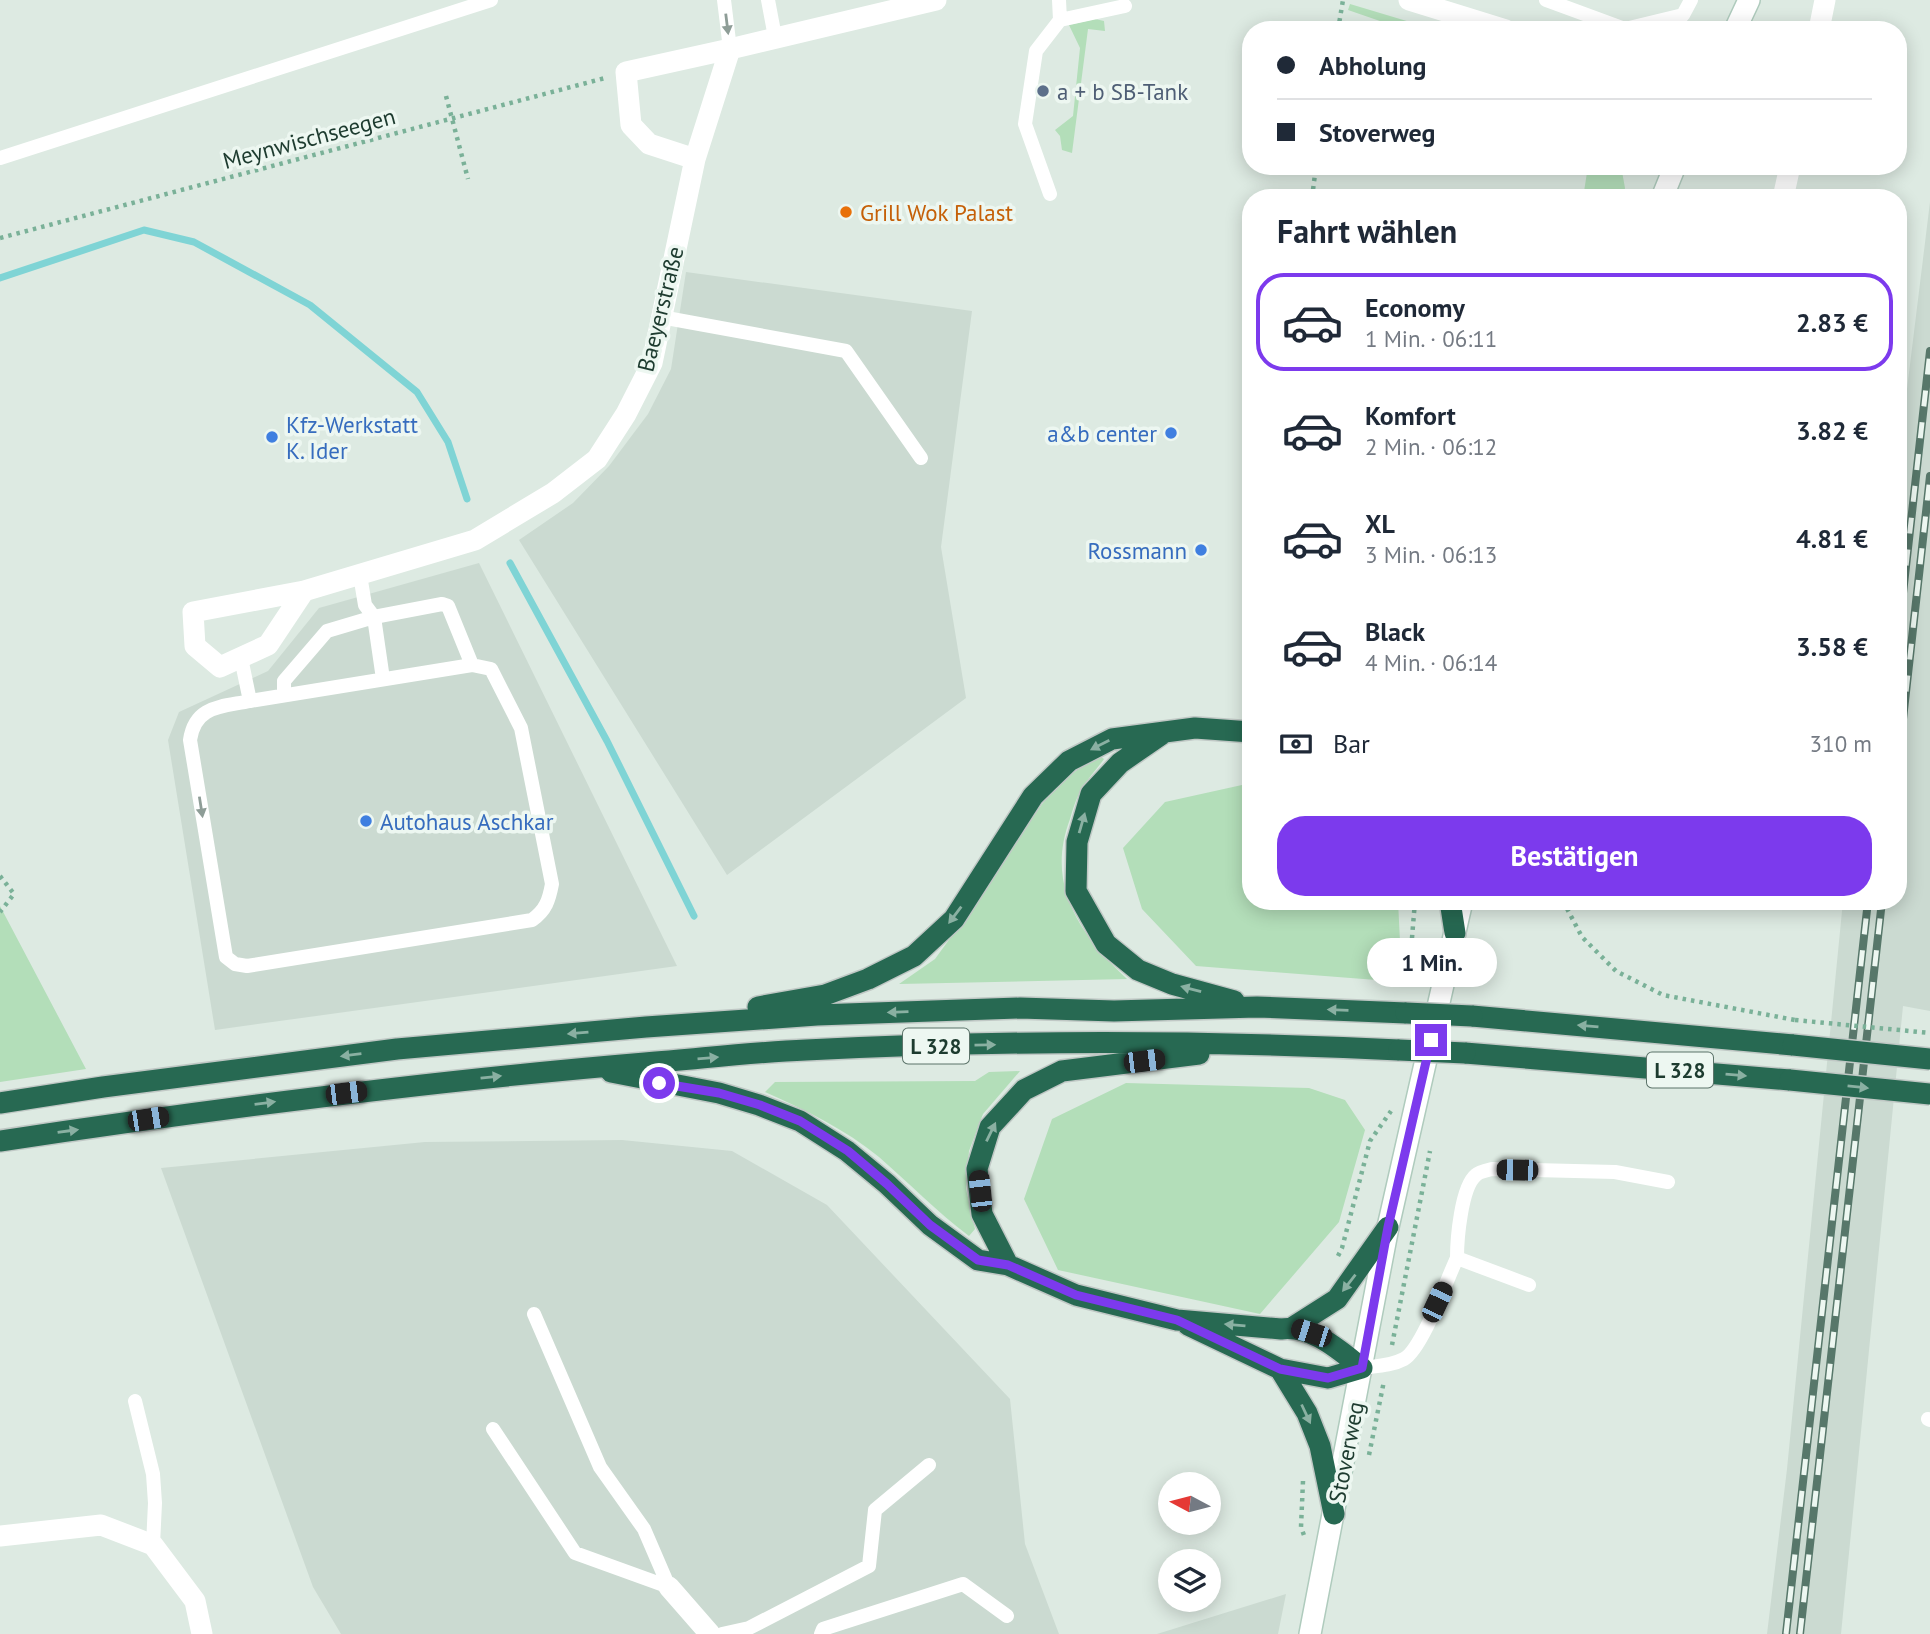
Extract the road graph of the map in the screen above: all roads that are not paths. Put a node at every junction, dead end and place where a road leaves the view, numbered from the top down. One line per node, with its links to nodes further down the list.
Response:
1 (491, 0): 20 (lane)
2 (723, 0): 19 (lane, one-way to 19)
3 (768, 0): 18 (lane)
4 (936, 0): 18 (street)
5 (1059, 0): 12 (lane)
6 (1546, 0): 14 (lane)
7 (1691, 0): 15 (lane)
8 (1749, 0): 16 (street)
9 (1825, 0): 17 (street)
10 (1422, 2): 13 (street)
11 (1125, 5): 12 (lane)
12 (1060, 20): 22 (lane)
13 (1479, 21)
14 (1603, 21)
15 (1658, 21)
16 (1739, 21)
17 (1821, 21)
18 (775, 37): 19 (street)
19 (730, 49): 21 (street, Baeyerstraße); 21 (street)
20 (0, 158)
21 (695, 159): 23 (street, Baeyerstraße)
22 (1050, 194)
23 (661, 317): 24 (lane); 25 (street, Baeyerstraße)
24 (921, 458)
25 (360, 575): 26 (street, Baeyerstraße); 27 (lane)
26 (304, 592): 28 (street, Baeyerstraße); 28 (street, Baeyerstraße)
27 (374, 617): 29 (lane); 30 (lane); 31 (lane)
28 (241, 658): 32 (lane)
29 (472, 665): 30 (lane); 32 (lane, one-way to 29)
30 (383, 680): 31 (lane)
31 (284, 695): 32 (lane)
32 (250, 701)
33 (1166, 731): 34 (highway); 38 (highway, one-way to 33); 39 (highway, one-way to 39)
34 (1242, 731)
35 (1451, 910): 37 (highway)
36 (1460, 910): 37 (street, Stoverweg)
37 (1455, 933): 47 (street, Stoverweg)
38 (1257, 1007): 39 (highway, L 328, one-way to 39); 41 (highway, L 328, one-way to 38, bridge)
39 (646, 1027): 44 (highway, L 328, one-way to 44)
40 (1281, 1044): 42 (highway, L 328, one-way to 40); 43 (highway, L 328, one-way to 43, bridge); 49 (highway, one-way to 40)
41 (1930, 1059)
42 (592, 1067): 45 (highway, L 328, one-way to 42); 49 (highway)
43 (1930, 1094)
44 (0, 1103)
45 (0, 1141)
46 (1668, 1182): 48 (lane)
47 (1388, 1227): 53 (highway, one-way to 53); 54 (street, Stoverweg)
48 (1457, 1258): 50 (lane); 54 (lane)
49 (1008, 1265): 52 (highway)
50 (1530, 1284)
51 (534, 1314): 62 (lane)
52 (1177, 1320): 53 (highway, one-way to 52); 55 (highway)
53 (1293, 1327): 54 (highway)
54 (1362, 1368): 55 (highway); 59 (street, Stoverweg)
55 (1280, 1369): 59 (highway, one-way to 59)
56 (135, 1401): 61 (lane)
57 (493, 1429): 62 (lane)
58 (929, 1465): 66 (lane)
59 (1334, 1514): 68 (street, Stoverweg)
60 (0, 1536): 61 (street)
61 (153, 1545): 64 (street)
62 (669, 1587): 65 (street)
63 (1007, 1616): 67 (lane)
64 (202, 1634)
65 (710, 1634)
66 (722, 1634)
67 (821, 1634)
68 (1310, 1634)

